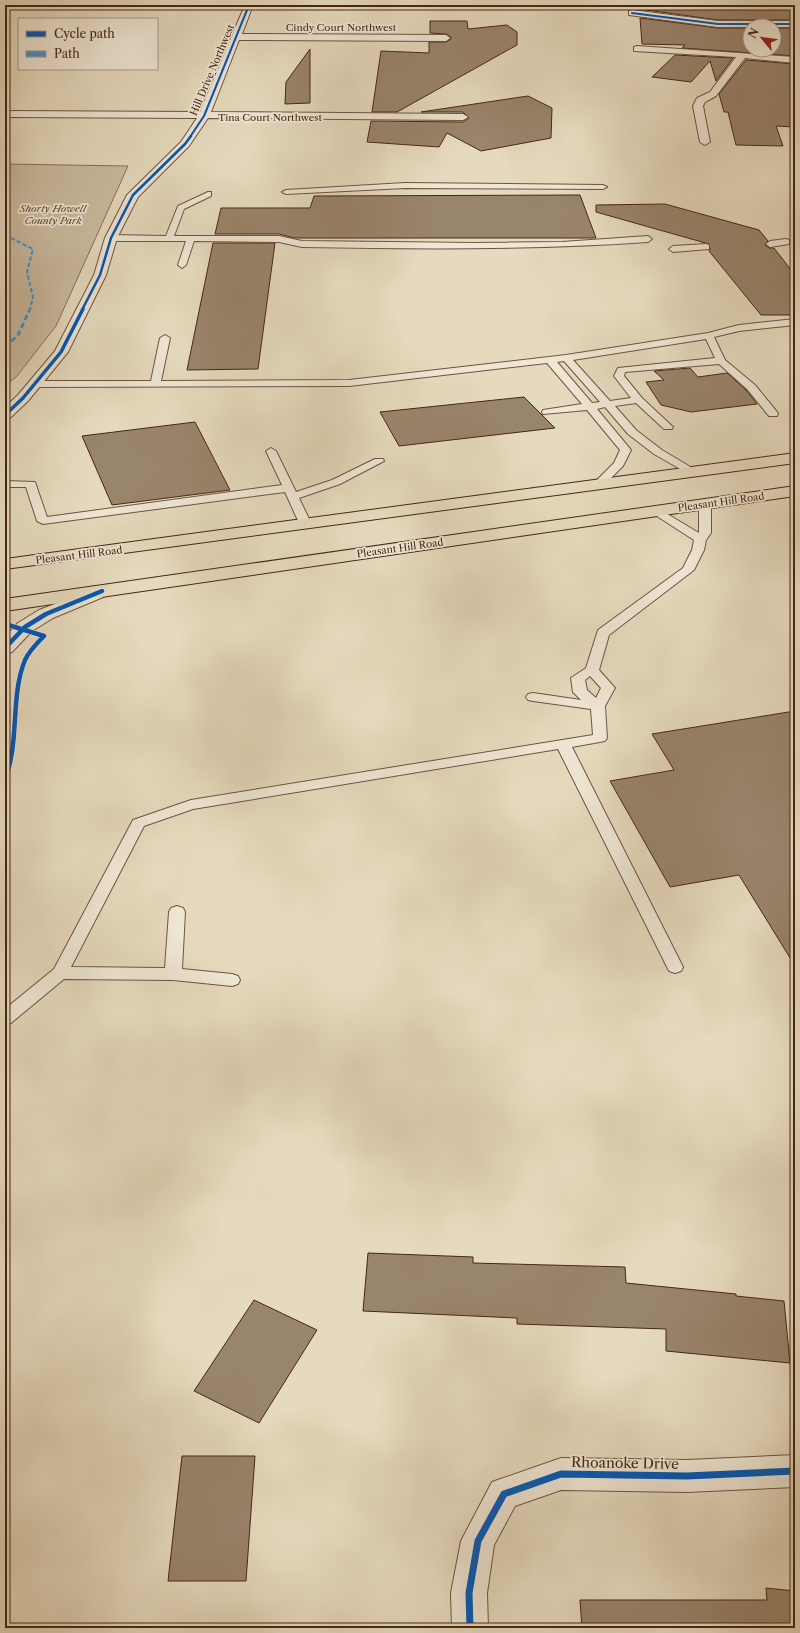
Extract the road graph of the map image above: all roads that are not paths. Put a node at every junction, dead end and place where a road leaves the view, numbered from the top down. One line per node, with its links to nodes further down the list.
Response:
1 (249, 5): 4 (street, Hill Drive Northwest)
2 (632, 13): 3 (street)
3 (795, 24)
4 (235, 37): 5 (street, Cindy Court Northwest); 12 (street, Hill Drive Northwest)
5 (446, 38)
6 (637, 49): 7 (street)
7 (742, 55)
8 (742, 56): 14 (street)
9 (774, 58): 10 (street)
10 (795, 60)
11 (5, 114): 12 (street, Tina Court Northwest)
12 (204, 116): 13 (street, Tina Court Northwest); 18 (street, Hill Drive Northwest)
13 (463, 117)
14 (705, 142)
15 (603, 187): 16 (lane)
16 (286, 192)
17 (208, 194): 19 (lane)
18 (111, 238): 19 (lane); 34 (street, Hill Drive Northwest)
19 (169, 238): 20 (lane)
20 (191, 238): 21 (lane); 26 (lane)
21 (648, 239)
22 (786, 242): 23 (lane)
23 (770, 244)
24 (706, 248): 25 (lane)
25 (673, 249)
26 (182, 265)
27 (795, 322): 28 (lane)
28 (709, 336): 30 (lane); 32 (lane)
29 (165, 338): 33 (lane)
30 (566, 358): 31 (lane); 36 (lane)
31 (550, 360): 33 (lane); 37 (lane)
32 (721, 361): 35 (lane); 39 (lane)
33 (156, 383): 34 (lane)
34 (35, 384): 40 (street, Hill Drive Northwest)
35 (638, 400): 36 (lane); 41 (lane)
36 (607, 404): 37 (lane); 45 (lane)
37 (589, 406): 38 (lane); 47 (lane)
38 (548, 412)
39 (773, 414)
40 (5, 415)
41 (668, 427)
42 (271, 451): 49 (lane)
43 (795, 458): 45 (highway, Pleasant Hill Road)
44 (379, 461): 49 (lane)
45 (693, 472): 47 (highway, Pleasant Hill Road)
46 (5, 484): 49 (lane)
47 (598, 485): 52 (highway, Pleasant Hill Road)
48 (795, 491): 50 (highway, Pleasant Hill Road)
49 (290, 493): 52 (lane)
50 (705, 504): 51 (highway, Pleasant Hill Road); 53 (lane)
51 (655, 511): 53 (lane); 55 (highway, Pleasant Hill Road)
52 (306, 525): 54 (highway, Pleasant Hill Road)
53 (700, 539): 58 (lane)
54 (5, 564)
55 (102, 591): 56 (highway, Pleasant Hill Road); 57 (street)
56 (5, 605)
57 (5, 648)
58 (592, 670): 60 (lane); 60 (lane)
59 (533, 697): 60 (lane)
60 (598, 706): 61 (lane)
61 (563, 744): 63 (lane); 64 (lane)
62 (177, 912): 65 (lane)
63 (675, 967)
64 (60, 973): 65 (lane); 67 (lane)
65 (173, 974): 66 (lane)
66 (232, 980)
67 (5, 1018)
68 (795, 1470): 69 (street, Rhoanoke Drive)
69 (470, 1628)

